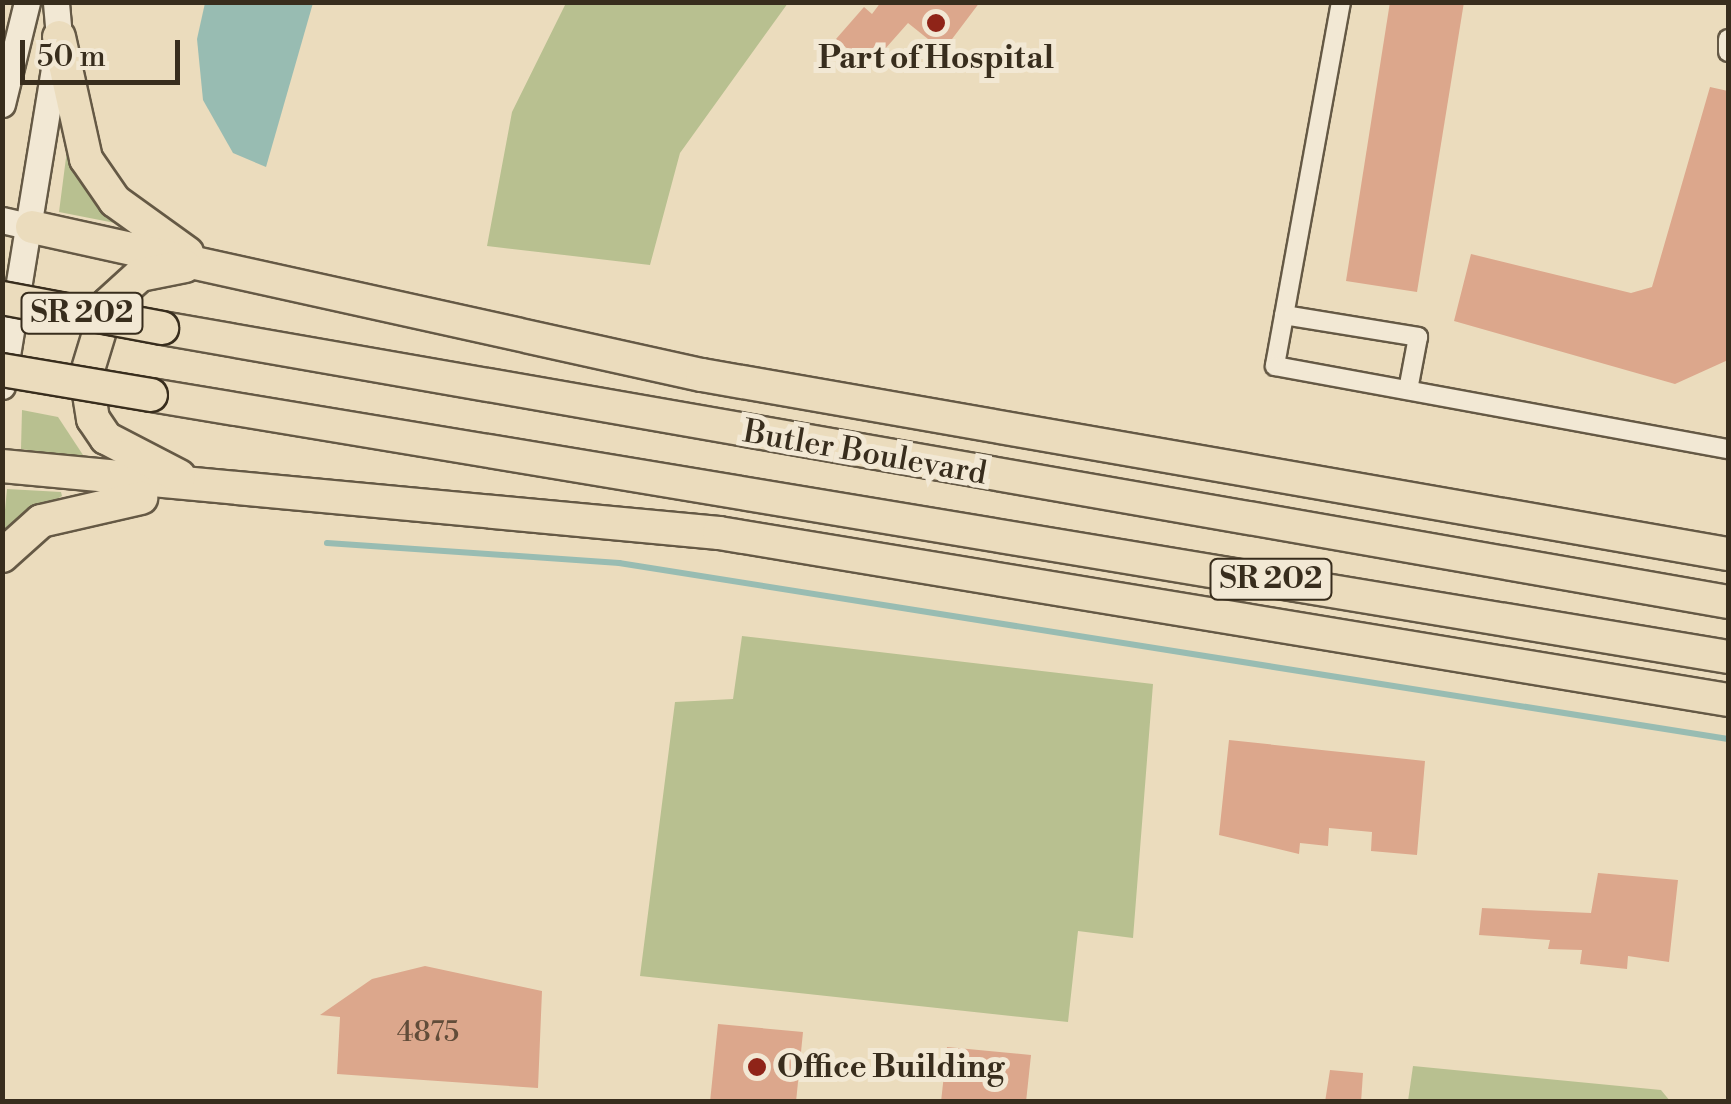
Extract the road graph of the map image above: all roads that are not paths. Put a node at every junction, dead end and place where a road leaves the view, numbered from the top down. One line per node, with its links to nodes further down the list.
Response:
1 (27, 2): 7 (main road)
2 (56, 2): 4 (main road)
3 (1341, 2): 11 (street)
4 (58, 37): 8 (main road); 9 (highway)
5 (1728, 39): 6 (street)
6 (1728, 52)
7 (2, 104)
8 (17, 223): 9 (highway); 13 (main road)
9 (218, 269): 17 (highway); 18 (highway)
10 (2, 298): 20 (highway, Butler Boulevard / SR 202, bridge)
11 (1284, 315): 14 (street); 14 (street)
12 (2, 370): 21 (highway, Butler Boulevard / SR 202, bridge)
13 (2, 386)
14 (1408, 390): 15 (street)
15 (1728, 449)
16 (2, 466): 17 (highway)
17 (216, 489): 19 (highway); 22 (highway)
18 (1728, 554)
19 (2, 556)
20 (1728, 602)
21 (1728, 656)
22 (1728, 700)

